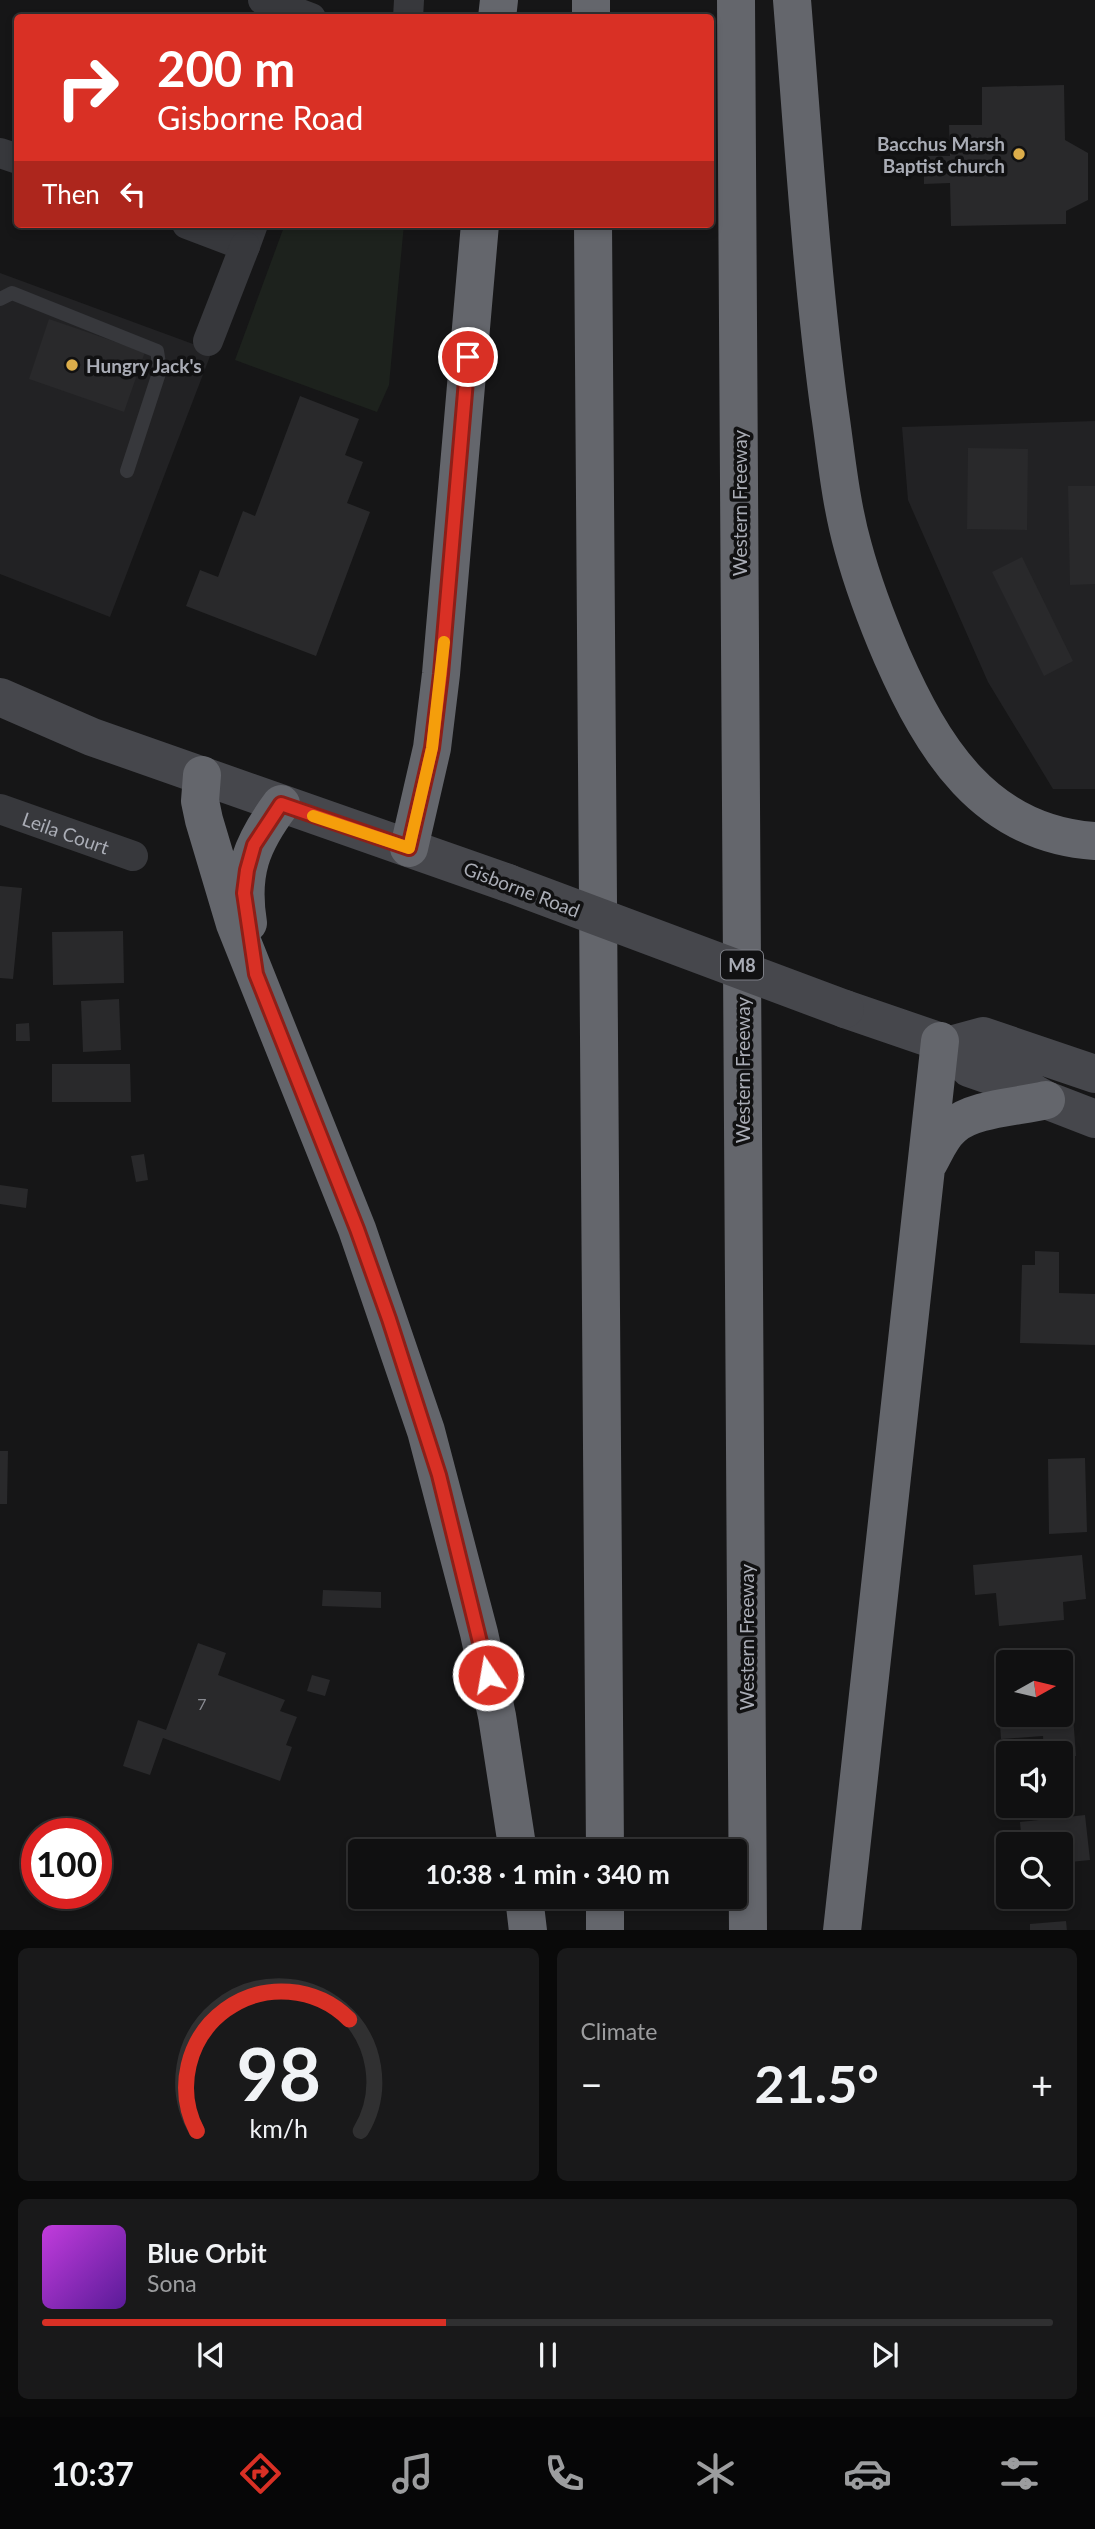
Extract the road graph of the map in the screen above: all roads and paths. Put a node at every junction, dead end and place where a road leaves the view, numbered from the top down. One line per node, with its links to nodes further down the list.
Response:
1 (263, 0): 4 (street)
2 (736, 0): 33 (highway, Western Freeway / M8)
3 (792, 0): 18 (highway)
4 (300, 14)
5 (210, 228): 8 (street)
6 (480, 228): 19 (highway)
7 (593, 228): 28 (highway)
8 (249, 235): 10 (street)
9 (0, 299): 11 (lane)
10 (208, 341)
11 (127, 471)
12 (0, 697): 14 (main road, Gisborne Road)
13 (0, 718): 14 (main road, Gisborne Road)
14 (92, 737): 15 (main road, Gisborne Road)
15 (202, 775): 16 (main road, Gisborne Road); 21 (highway)
16 (281, 804): 19 (main road, Gisborne Road); 21 (highway)
17 (0, 809): 20 (street, Leila Court)
18 (1095, 841)
19 (409, 848): 22 (main road, Gisborne Road, bridge)
20 (133, 856)
21 (256, 974): 27 (highway)
22 (945, 1043): 23 (main road); 24 (main road, Gisborne Road); 26 (highway)
23 (1095, 1074)
24 (1046, 1100): 25 (main road, Gisborne Road); 26 (highway)
25 (1095, 1119)
26 (925, 1168): 34 (highway)
27 (516, 1839)
28 (605, 1839)
29 (525, 1909): 31 (highway)
30 (605, 1909): 32 (highway)
31 (528, 1930)
32 (605, 1930)
33 (748, 1930)
34 (842, 1930)

